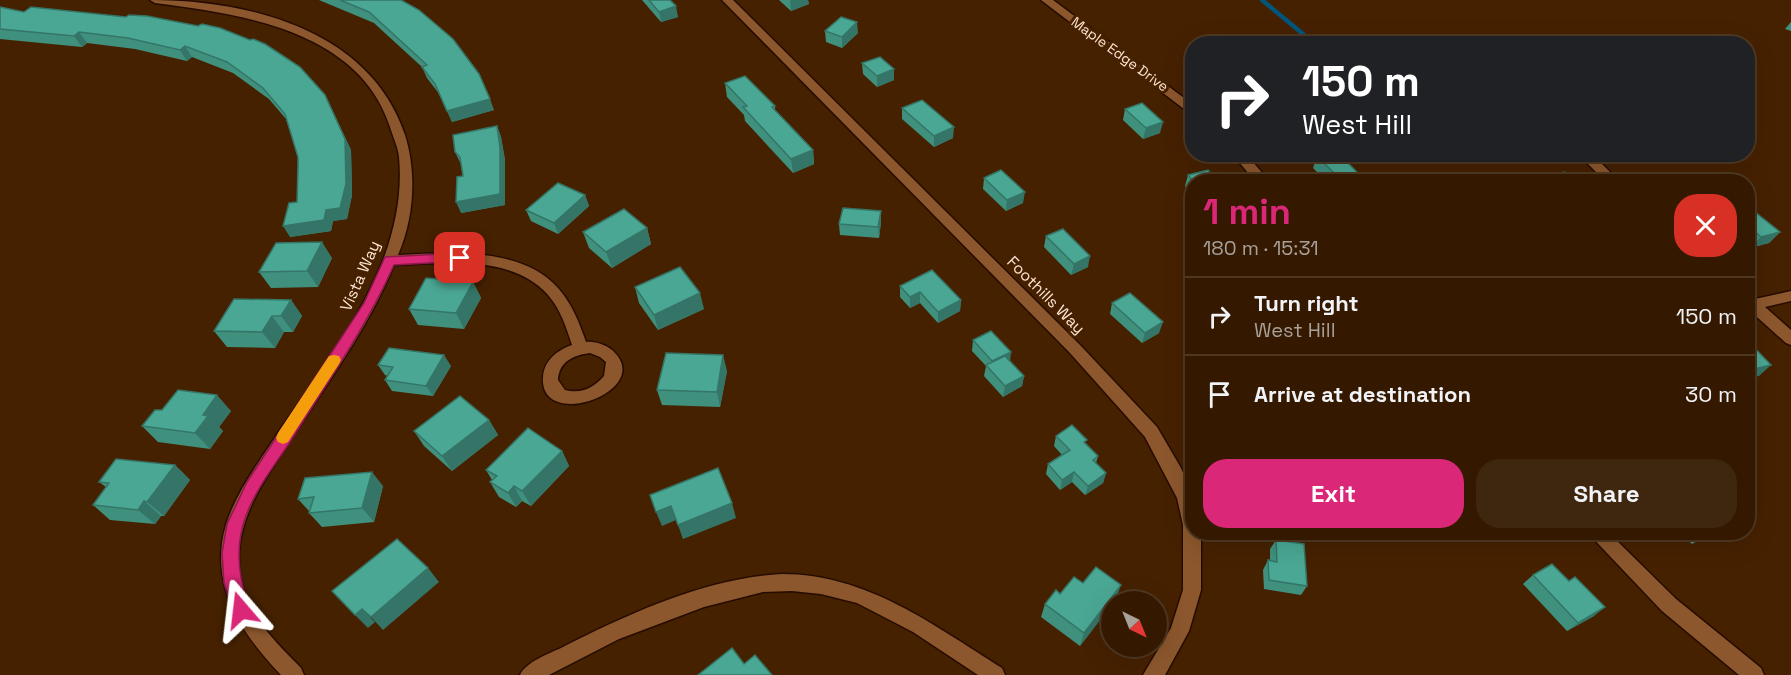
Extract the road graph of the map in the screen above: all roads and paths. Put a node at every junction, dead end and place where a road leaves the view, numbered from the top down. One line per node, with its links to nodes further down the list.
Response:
1 (155, 0): 9 (street, Vista Way)
2 (727, 0): 15 (street, Foothills Way)
3 (1046, 0): 4 (street, Maple Edge Drive)
4 (1185, 105)
5 (1245, 162): 7 (street)
6 (1593, 162): 8 (street)
7 (1256, 174)
8 (1605, 174)
9 (390, 260): 14 (street); 18 (street, Vista Way)
10 (1791, 296): 11 (street)
11 (1755, 302)
12 (1755, 308): 13 (street)
13 (1791, 339)
14 (581, 348)
15 (1185, 500)
16 (1192, 540): 21 (street, Foothills Way)
17 (1604, 540): 22 (street)
18 (294, 675)
19 (530, 675): 20 (street)
20 (995, 675)
21 (1153, 675)
22 (1754, 675)

